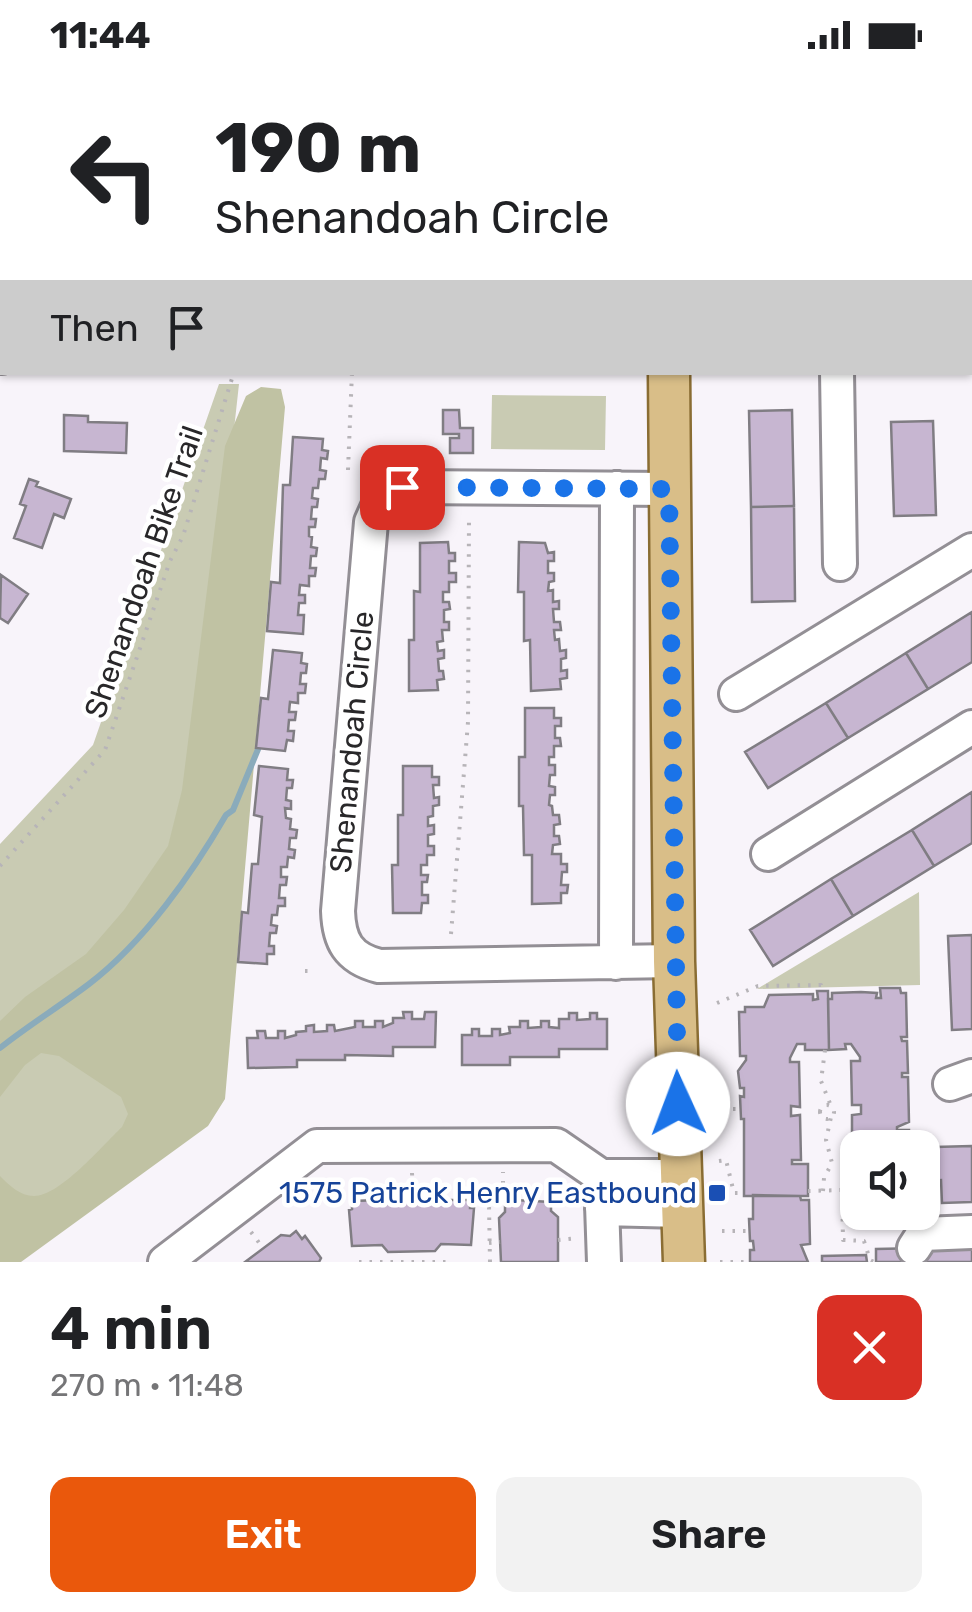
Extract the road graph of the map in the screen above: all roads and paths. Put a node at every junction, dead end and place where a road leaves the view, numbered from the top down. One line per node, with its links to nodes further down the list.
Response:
1 (233, 375): 14 (path, Shenandoah Bike Trail)
2 (352, 375): 5 (path)
3 (669, 375): 7 (main road)
4 (837, 375): 10 (street)
5 (348, 470)
6 (617, 488): 7 (street, Shenandoah Circle); 17 (street); 17 (street, Shenandoah Circle)
7 (669, 489): 16 (main road)
8 (470, 517): 15 (path)
9 (972, 550): 11 (street)
10 (840, 564)
11 (736, 694)
12 (972, 727): 13 (street)
13 (768, 854)
14 (0, 866)
15 (451, 934)
16 (674, 961): 17 (street, Shenandoah Circle); 30 (main road)
17 (616, 963)
18 (821, 991): 19 (path)
19 (718, 1002)
20 (825, 1050): 21 (path)
21 (831, 1106): 24 (path); 24 (path)
22 (712, 1109): 23 (path)
23 (740, 1109)
24 (831, 1117): 28 (path)
25 (412, 1161): 31 (path)
26 (719, 1161): 32 (path)
27 (503, 1178): 40 (path)
28 (823, 1190): 29 (path); 52 (path)
29 (808, 1191)
30 (681, 1193): 33 (street); 49 (main road)
31 (412, 1194)
32 (744, 1194)
33 (599, 1221): 38 (path); 45 (street)
34 (246, 1223): 41 (path)
35 (722, 1231): 36 (path)
36 (750, 1231)
37 (972, 1232): 42 (street)
38 (558, 1240)
39 (500, 1242): 40 (path)
40 (489, 1243): 48 (path)
41 (263, 1248)
42 (914, 1248)
43 (410, 1251): 44 (path)
44 (410, 1261): 46 (path); 47 (path)
45 (165, 1262)
46 (360, 1262)
47 (454, 1262)
48 (490, 1262)
49 (684, 1262)
50 (720, 1262): 51 (path)
51 (750, 1262)
52 (874, 1262)

